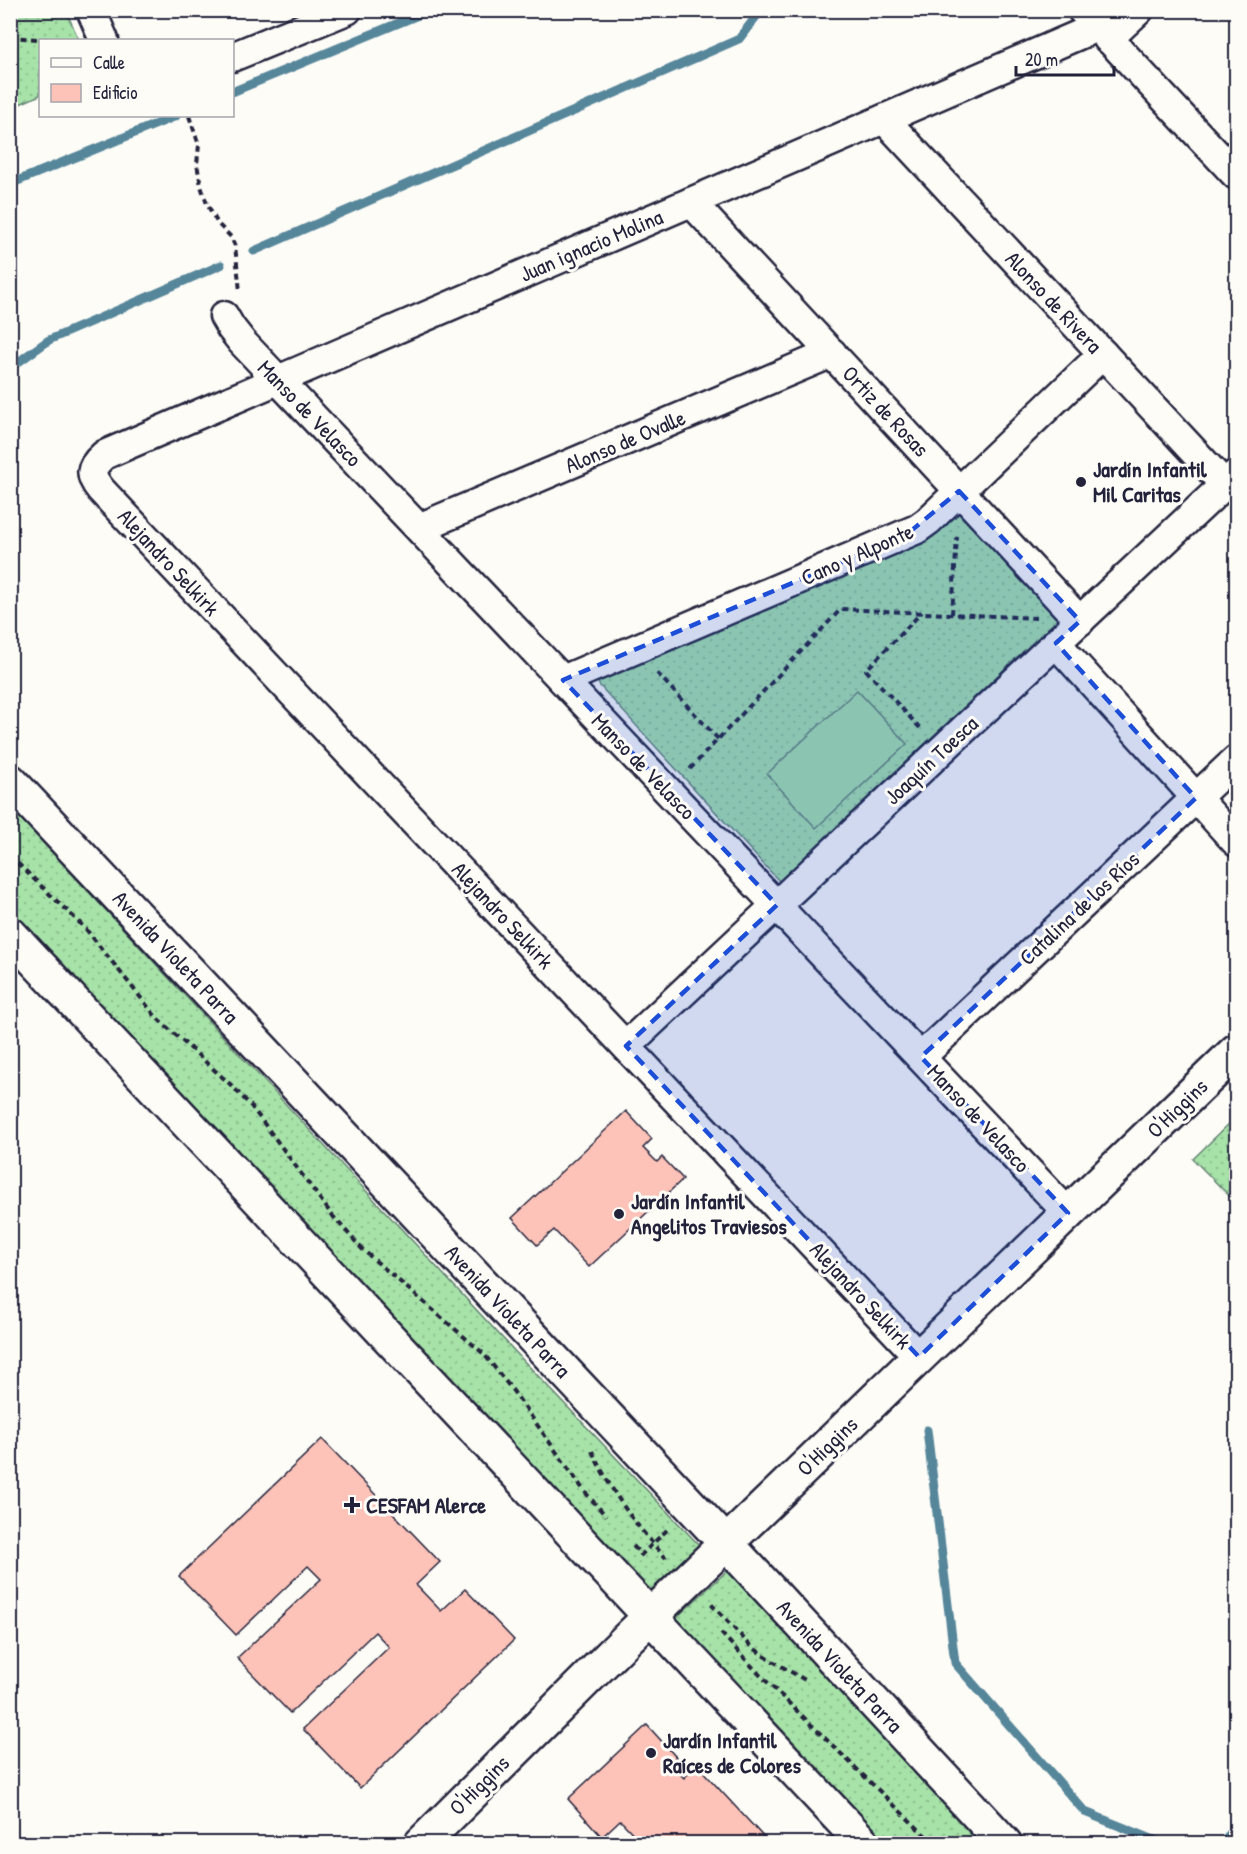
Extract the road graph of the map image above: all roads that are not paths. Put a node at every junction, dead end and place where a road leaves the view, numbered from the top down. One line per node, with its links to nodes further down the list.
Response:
1 (91, 10): 5 (street)
2 (347, 10): 6 (street)
3 (1139, 10): 4 (street, Juan ignacio Molina)
4 (1096, 26): 7 (street, Juan ignacio Molina); 8 (street)
5 (104, 39)
6 (234, 56)
7 (884, 119): 9 (street, Juan ignacio Molina); 12 (street, Alonso de Rivera)
8 (1236, 175)
9 (691, 202): 11 (street, Ortiz de Rosas); 13 (street, Juan ignacio Molina)
10 (224, 316): 13 (street, Manso de Velasco)
11 (832, 353): 16 (street, Ortiz de Rosas); 17 (street, Alonso de Ovalle)
12 (1103, 354): 15 (street, Alonso de Rivera); 16 (street, Cano y Alponte)
13 (278, 380): 14 (street, Juan ignacio Molina); 17 (street, Manso de Velasco)
14 (92, 470): 27 (street, Alejandro Selkirk)
15 (1231, 479): 18 (street, Joaquín Toesca)
16 (959, 491): 18 (street, Ortiz de Rosas); 20 (street, Cano y Alponte)
17 (419, 528): 20 (street, Manso de Velasco)
18 (1080, 621): 19 (street, Joaquín Toesca)
19 (1056, 643): 23 (street); 25 (street, Joaquín Toesca)
20 (563, 680): 25 (street, Manso de Velasco)
21 (1236, 760): 23 (street, Catalina de los Ríos)
22 (10, 781): 32 (main road, Avenida Violeta Parra)
23 (1196, 798): 24 (street); 29 (street, Catalina de los Ríos)
24 (1236, 842)
25 (777, 905): 27 (street, Joaquín Toesca); 29 (street, Manso de Velasco)
26 (10, 934): 33 (main road)
27 (626, 1046): 31 (street, Alejandro Selkirk)
28 (1236, 1051): 30 (main road, O'Higgins)
29 (921, 1057): 30 (street, Manso de Velasco)
30 (1068, 1213): 31 (main road, O'Higgins)
31 (919, 1357): 32 (main road, O'Higgins)
32 (726, 1543): 33 (main road, O'Higgins); 36 (main road, Avenida Violeta Parra)
33 (651, 1616): 34 (main road, O'Higgins); 35 (main road)
34 (421, 1844)
35 (864, 1844)
36 (1005, 1844)

